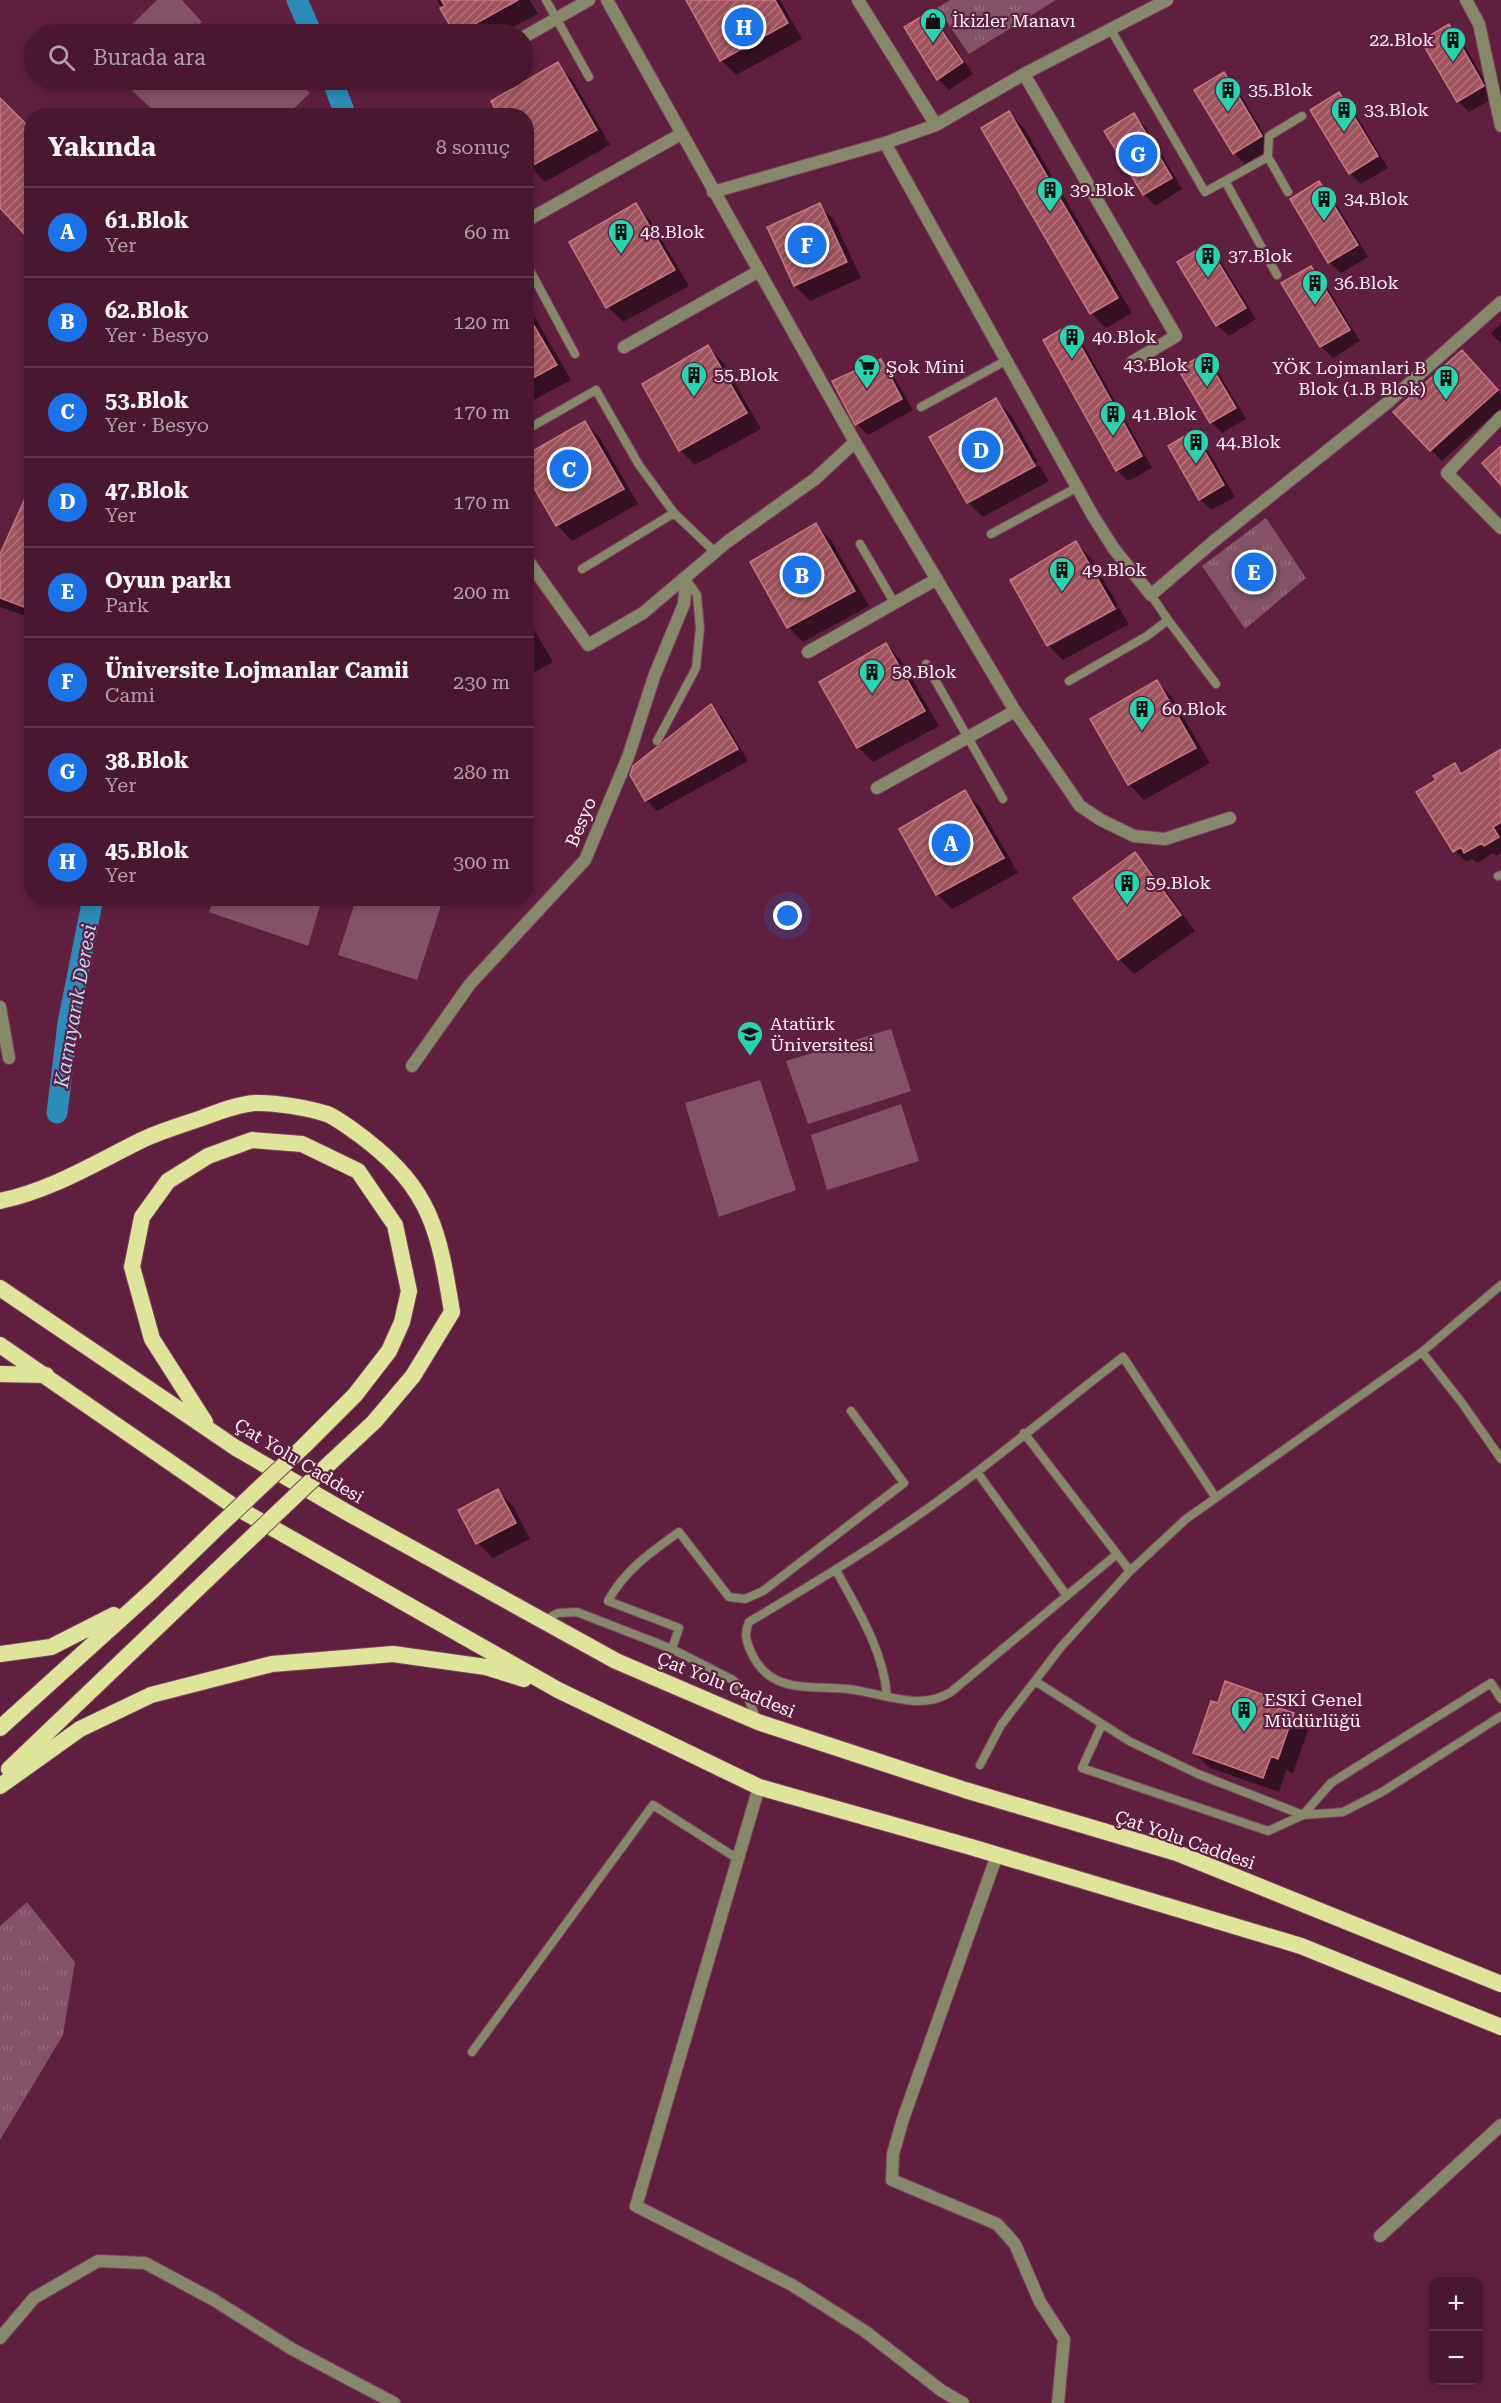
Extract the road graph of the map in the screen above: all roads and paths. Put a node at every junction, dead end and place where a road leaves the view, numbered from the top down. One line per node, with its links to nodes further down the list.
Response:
1 (546, 0): 7 (lane)
2 (589, 0): 7 (street)
3 (607, 0): 15 (street)
4 (858, 0): 13 (street)
5 (1167, 0): 8 (street)
6 (1466, 0): 14 (street)
7 (556, 18): 9 (street); 11 (lane)
8 (1111, 30): 10 (street); 18 (lane)
9 (534, 31)
10 (1024, 74): 13 (street); 29 (street)
11 (589, 77)
12 (1302, 116): 17 (lane)
13 (936, 125): 16 (street)
14 (1501, 126)
15 (681, 134): 19 (street); 21 (street)
16 (885, 142): 19 (street); 28 (street)
17 (1268, 158): 18 (lane); 20 (lane)
18 (1225, 181): 23 (lane)
19 (713, 192): 22 (street)
20 (1288, 192)
21 (534, 217)
22 (759, 271): 26 (street); 33 (street)
23 (1277, 274)
24 (534, 278): 27 (lane)
25 (1501, 303): 44 (street)
26 (624, 348)
27 (576, 354)
28 (1007, 360): 30 (lane); 34 (street)
29 (1132, 362)
30 (921, 407)
31 (1501, 417): 36 (street)
32 (534, 425): 35 (lane)
33 (855, 442): 39 (street); 43 (street)
34 (1076, 488): 37 (lane); 44 (street)
35 (674, 513): 39 (lane); 40 (lane)
36 (1501, 528)
37 (991, 534)
38 (860, 544): 45 (lane)
39 (716, 553): 42 (street)
40 (582, 568)
41 (534, 569): 42 (street)
42 (686, 579): 53 (lane); 59 (street, Besyo)
43 (937, 579): 45 (street); 51 (street)
44 (1151, 595): 46 (lane)
45 (895, 604): 47 (street)
46 (1168, 620): 49 (lane); 50 (lane)
47 (808, 652)
48 (926, 664): 52 (lane)
49 (1069, 681)
50 (1216, 684)
51 (1015, 711): 52 (street); 56 (street)
52 (968, 737): 54 (street); 55 (lane)
53 (657, 741)
54 (877, 788)
55 (1004, 799)
56 (1230, 818)
57 (0, 1007): 58 (street)
58 (9, 1058)
59 (412, 1066)
60 (0, 1201): 90 (highway, bridge)
61 (1501, 1285): 64 (lane)
62 (0, 1288): 68 (highway, Çat Yolu Caddesi)
63 (0, 1345): 66 (highway)
64 (1422, 1352): 70 (lane); 72 (lane)
65 (0, 1374): 66 (highway)
66 (46, 1375): 82 (highway)
67 (851, 1411): 79 (lane)
68 (209, 1428): 76 (highway, bridge); 78 (highway, Çat Yolu Caddesi)
69 (1024, 1433): 71 (lane); 72 (lane); 73 (lane)
70 (1501, 1459)
71 (977, 1472): 74 (lane); 77 (lane)
72 (1216, 1498): 75 (lane)
73 (1117, 1554): 75 (lane); 77 (lane)
74 (836, 1570): 83 (lane); 83 (lane)
75 (1130, 1571): 81 (lane)
76 (153, 1590): 80 (highway); 88 (highway)
77 (1067, 1596): 83 (lane)
78 (543, 1621): 79 (lane); 86 (highway, Çat Yolu Caddesi)
79 (672, 1649): 86 (lane)
80 (0, 1654)
81 (1035, 1681): 87 (lane); 89 (lane)
82 (558, 1690): 91 (highway); 92 (highway)
83 (887, 1696)
84 (1501, 1699): 93 (lane)
85 (1501, 1716): 93 (lane)
86 (758, 1722): 96 (highway, Çat Yolu Caddesi)
87 (1102, 1724): 93 (lane); 93 (lane)
88 (0, 1728)
89 (980, 1765)
90 (0, 1778)
91 (0, 1786)
92 (759, 1787): 94 (highway); 95 (street)
93 (1303, 1815)
94 (997, 1854): 97 (highway); 104 (street)
95 (738, 1859): 98 (lane); 103 (street)
96 (1501, 1984)
97 (1501, 2027)
98 (472, 2052)
99 (1501, 2125): 100 (street)
100 (1380, 2236)
101 (0, 2338): 102 (street)
102 (394, 2403)
103 (963, 2403)
104 (1058, 2403)

